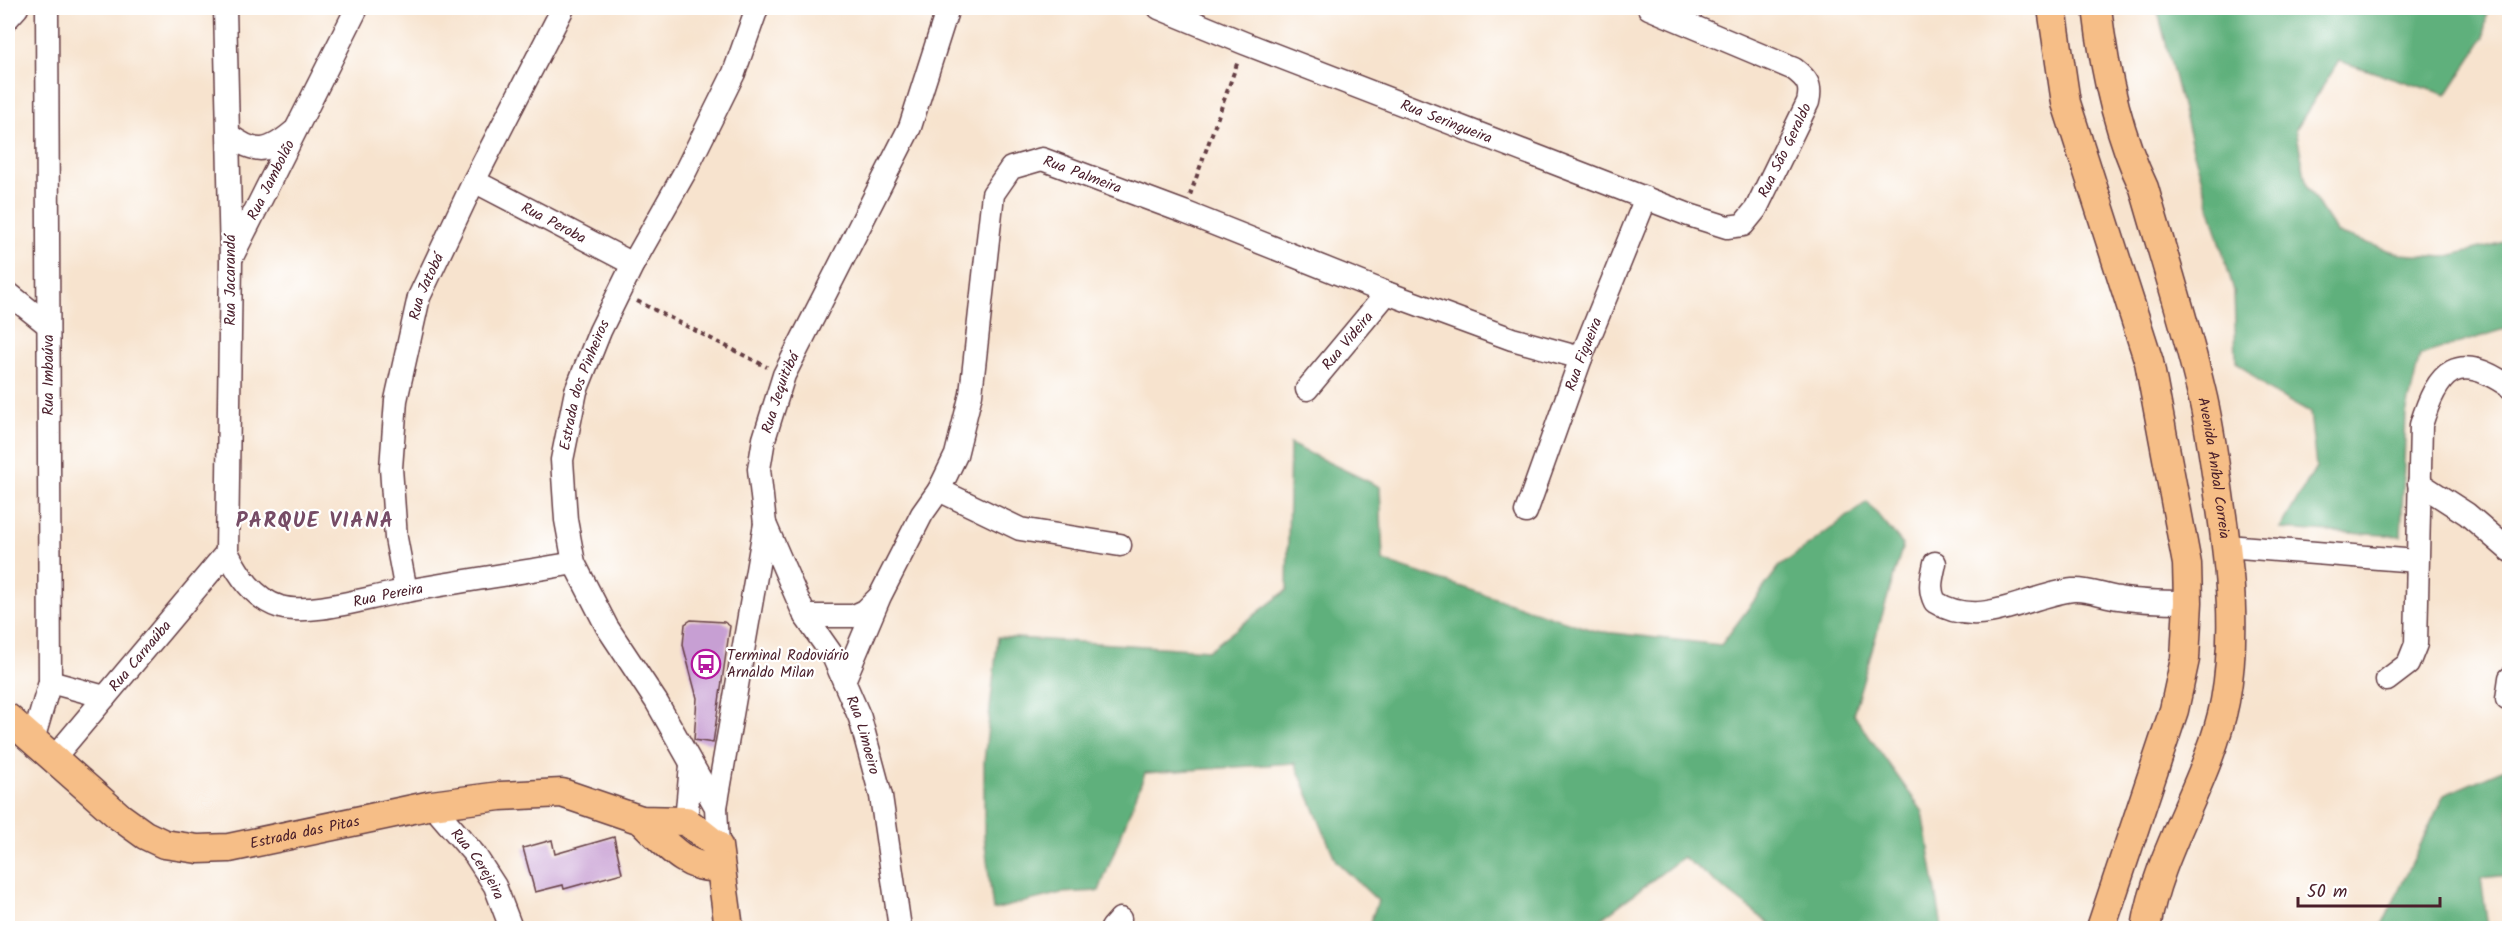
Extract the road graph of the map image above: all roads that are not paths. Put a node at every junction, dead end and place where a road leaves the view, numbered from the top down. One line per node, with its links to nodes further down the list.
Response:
1 (17, 8): 12 (street)
2 (47, 8): 22 (street, Rua Imbaúva)
3 (225, 8): 14 (street, Rua Jacarandá)
4 (357, 8): 13 (street, Rua Jambolão)
5 (563, 8): 15 (street, Rua Jatobá)
6 (758, 8): 19 (street, Estrada dos Pinheiros)
7 (948, 8): 29 (street, Rua Jequitibá)
8 (1159, 8): 16 (street, Rua Seringueira)
9 (1649, 8): 17 (street, Rua São Geraldo)
10 (2052, 8): 39 (main road)
11 (2097, 8): 31 (main road, Avenida Aníbal Correia)
12 (8, 18)
13 (294, 131): 14 (street, Rua Jambolão); 18 (street, Rua Jambolão)
14 (229, 135): 18 (street, Rua Jacarandá)
15 (474, 181): 19 (street, Rua Peroba); 37 (street, Rua Jatobá)
16 (1646, 198): 17 (street, Rua Seringueira); 23 (street, Rua Figueira)
17 (1736, 227)
18 (231, 259): 33 (street, Rua Jacarandá)
19 (633, 264): 35 (street, Estrada dos Pinheiros)
20 (8, 293): 22 (street)
21 (1387, 293): 23 (street, Rua Palmeira); 25 (street, Rua Videira); 27 (street, Rua Palmeira)
22 (48, 326): 43 (street, Rua Imbaúva)
23 (1581, 358): 28 (street, Rua Figueira)
24 (2510, 387): 26 (street)
25 (1307, 388)
26 (2419, 483): 32 (street); 34 (street)
27 (939, 490): 30 (street); 38 (street, Rua Palmeira)
28 (1526, 512)
29 (765, 524): 40 (street, Rua Limoeiro); 49 (street, Rua Jequitibá)
30 (1120, 545)
31 (2227, 546): 34 (street); 58 (main road, Avenida Aníbal Correia)
32 (2510, 551)
33 (227, 552): 37 (street, Rua Pereira); 44 (street, Rua Carnaúba)
34 (2417, 561): 41 (street)
35 (574, 563): 37 (street, Rua Pereira); 47 (street, Estrada dos Pinheiros)
36 (1935, 563): 39 (street)
37 (406, 591)
38 (880, 596): 40 (street, Rua Palmeira); 42 (street, Rua Palmeira)
39 (2188, 602): 57 (main road)
40 (805, 616): 42 (street, Rua Limoeiro)
41 (2387, 680)
42 (844, 681): 56 (street, Rua Limoeiro)
43 (50, 682): 44 (street); 46 (street, Rua Imbaúva)
44 (105, 697): 46 (street, Rua Carnaúba)
45 (8, 718): 46 (main road, Estrada das Pitas)
46 (43, 749): 48 (main road, Estrada das Pitas)
47 (691, 765): 49 (street, Estrada dos Pinheiros); 51 (street)
48 (432, 805): 50 (main road, Estrada das Pitas); 55 (street, Rua Cerejeira)
49 (716, 807): 52 (street, Estrada dos Pinheiros)
50 (641, 820): 51 (main road, Estrada das Pitas); 53 (main road, Estrada das Pitas)
51 (686, 821): 52 (main road); 53 (main road)
52 (719, 856): 53 (main road); 54 (main road, Estrada dos Pinheiros)
53 (689, 863): 54 (main road, Estrada dos Pinheiros)
54 (727, 915)
55 (511, 928)
56 (900, 928)
57 (2101, 928)
58 (2146, 928)

